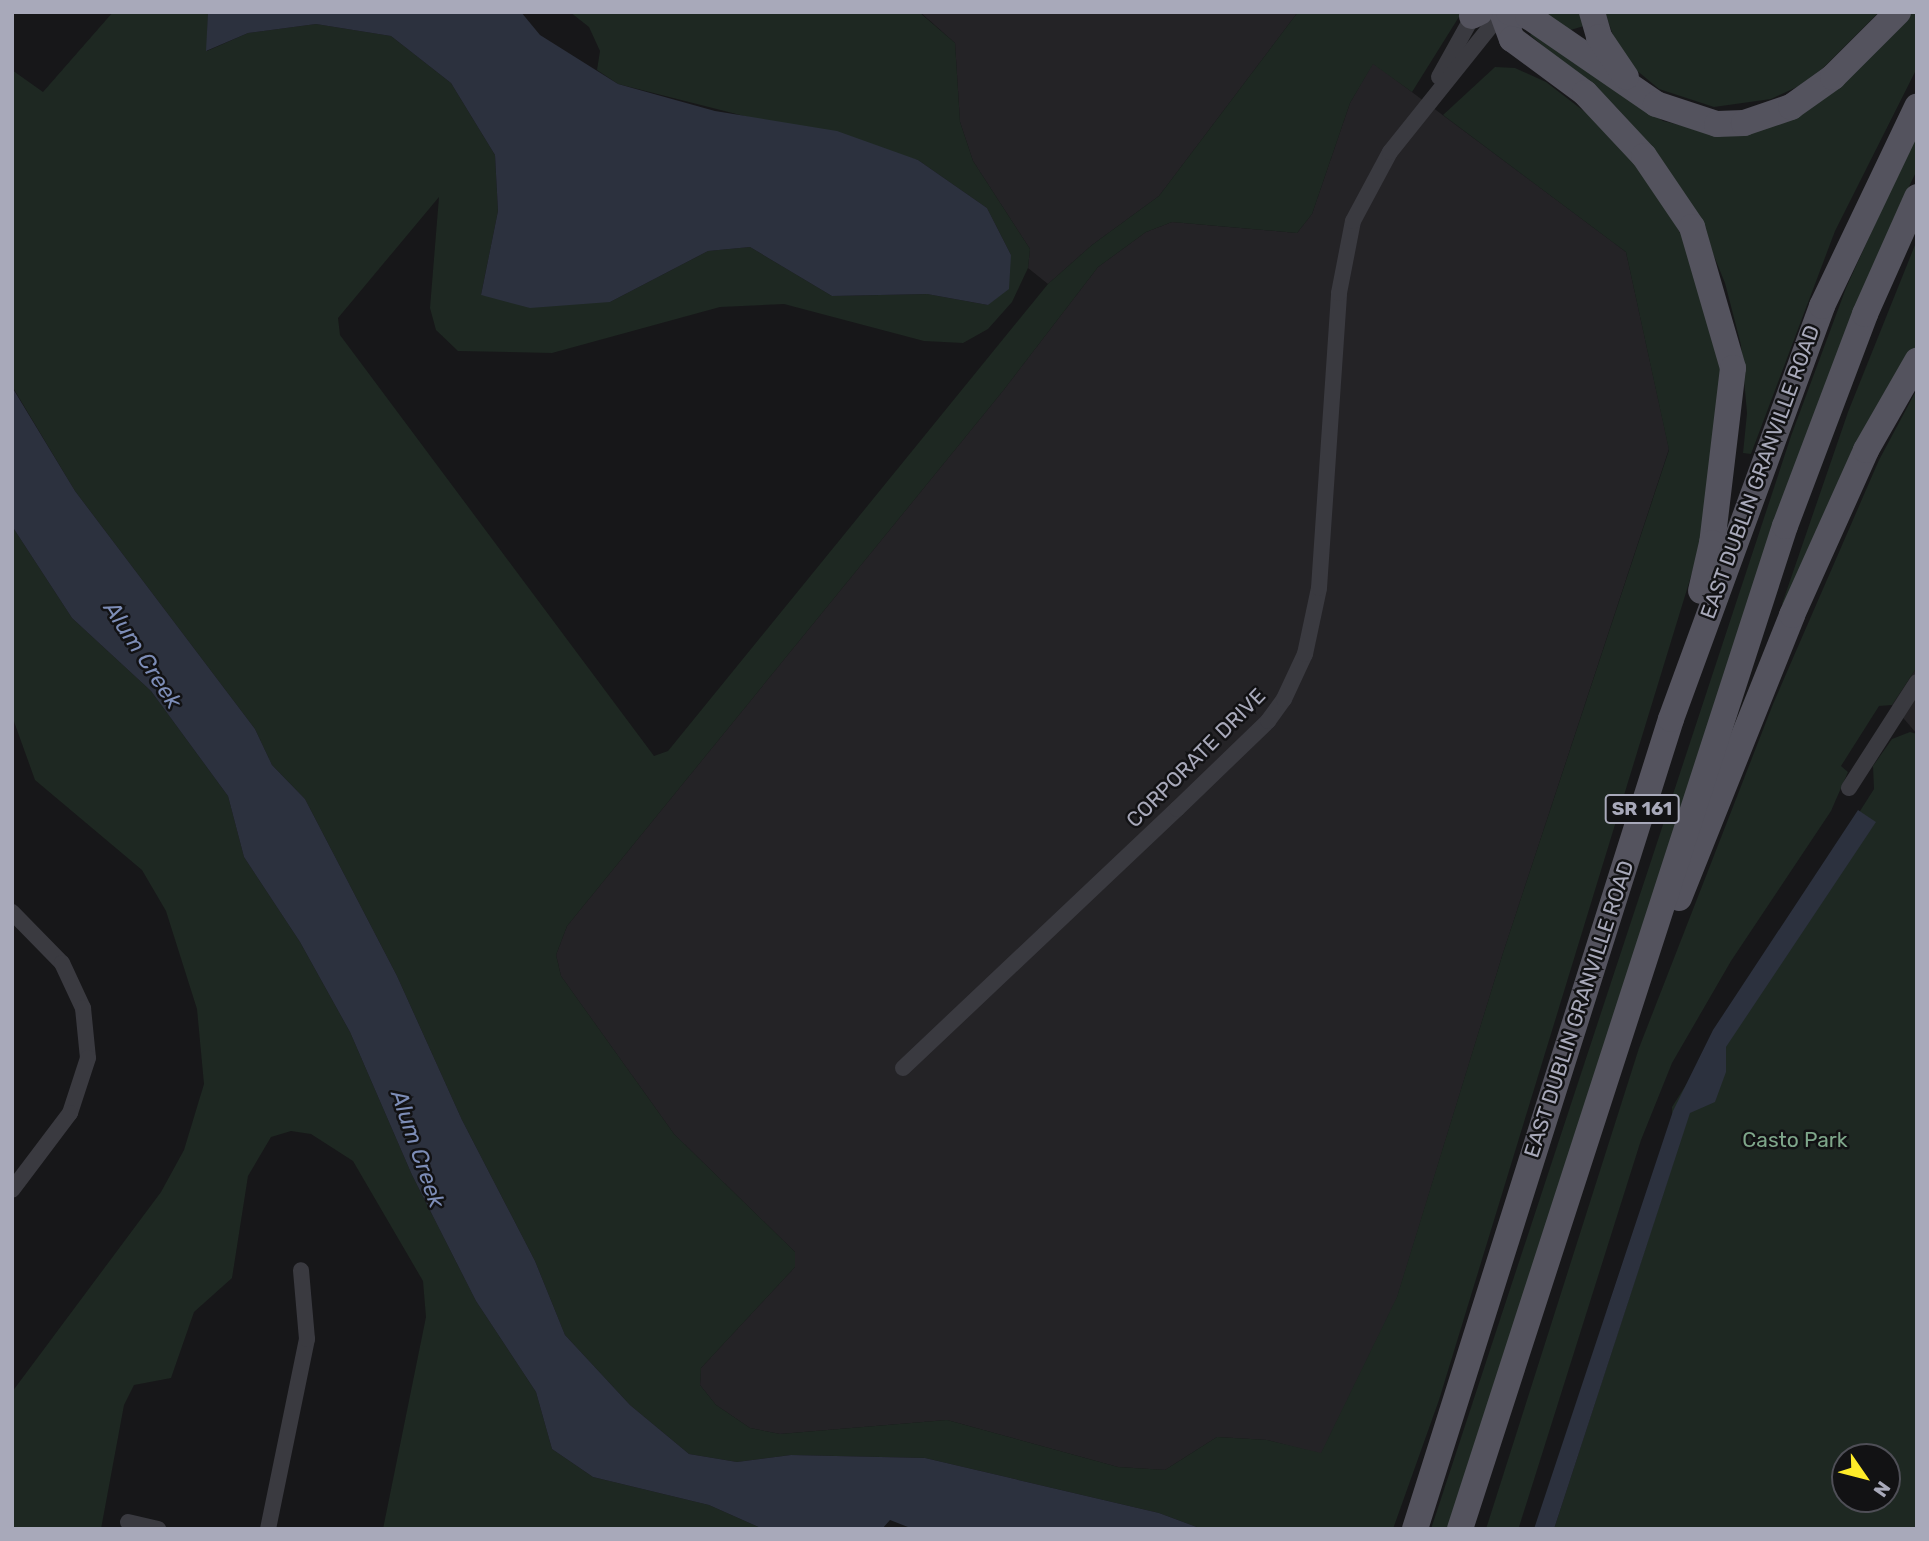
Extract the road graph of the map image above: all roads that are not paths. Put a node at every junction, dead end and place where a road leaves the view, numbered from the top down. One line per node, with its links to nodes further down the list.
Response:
1 (1502, 12): 8 (street, CORPORATE DRIVE); 12 (main road)
2 (1509, 12): 6 (main road)
3 (1592, 12): 6 (main road)
4 (1898, 12): 6 (main road)
5 (1476, 13): 8 (street, CORPORATE DRIVE)
6 (1638, 92)
7 (1917, 107): 12 (main road, EAST DUBLIN GRANVILLE ROAD / SR 161)
8 (1420, 110): 15 (street, CORPORATE DRIVE)
9 (1917, 197): 16 (main road, EAST DUBLIN GRANVILLE ROAD / SR 161)
10 (1917, 361): 16 (main road)
11 (1917, 682): 13 (street)
12 (1671, 719): 22 (main road, EAST DUBLIN GRANVILLE ROAD / SR 161)
13 (1849, 788)
14 (12, 912): 17 (street)
15 (904, 1068)
16 (1595, 1107): 23 (main road, EAST DUBLIN GRANVILLE ROAD / SR 161)
17 (12, 1190)
18 (301, 1270): 21 (street)
19 (128, 1522): 20 (street)
20 (158, 1529)
21 (268, 1529)
22 (1415, 1529)
23 (1460, 1529)

